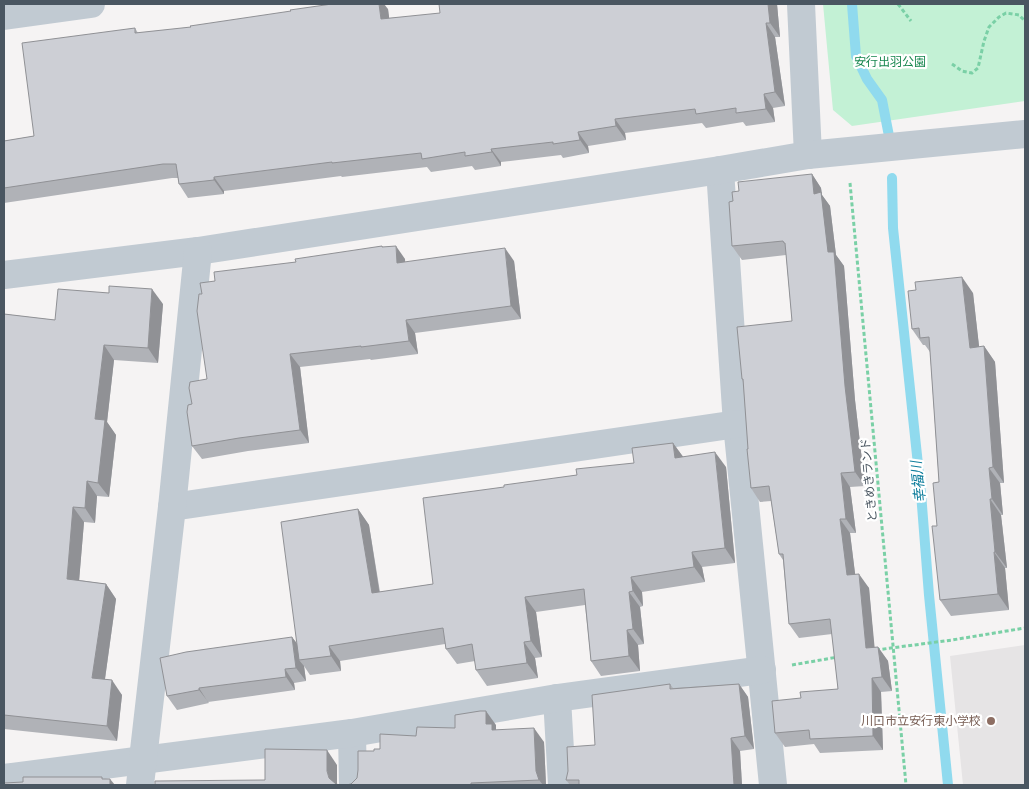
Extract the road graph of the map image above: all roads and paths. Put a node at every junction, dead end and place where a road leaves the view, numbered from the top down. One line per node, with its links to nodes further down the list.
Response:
1 (92, 4): 4 (street)
2 (801, 4): 9 (street)
3 (898, 4): 5 (path)
4 (4, 16)
5 (911, 21)
6 (1025, 22): 7 (path)
7 (952, 64)
8 (1025, 134): 9 (street)
9 (808, 155): 10 (street)
10 (720, 170): 12 (street); 14 (street)
11 (850, 183): 17 (path, ときめきランド)
12 (198, 251): 13 (street); 15 (street)
13 (4, 275)
14 (737, 424): 15 (street); 20 (street)
15 (172, 507): 23 (street)
16 (1025, 628): 17 (path)
17 (894, 647): 18 (path); 28 (path, ときめきランド)
18 (874, 650)
19 (846, 655): 20 (path)
20 (762, 670): 21 (street); 27 (street)
21 (557, 698): 22 (street); 26 (street)
22 (352, 733): 23 (street); 25 (street)
23 (142, 773): 24 (street)
24 (4, 778)
25 (353, 785)
26 (562, 785)
27 (773, 785)
28 (906, 785)

